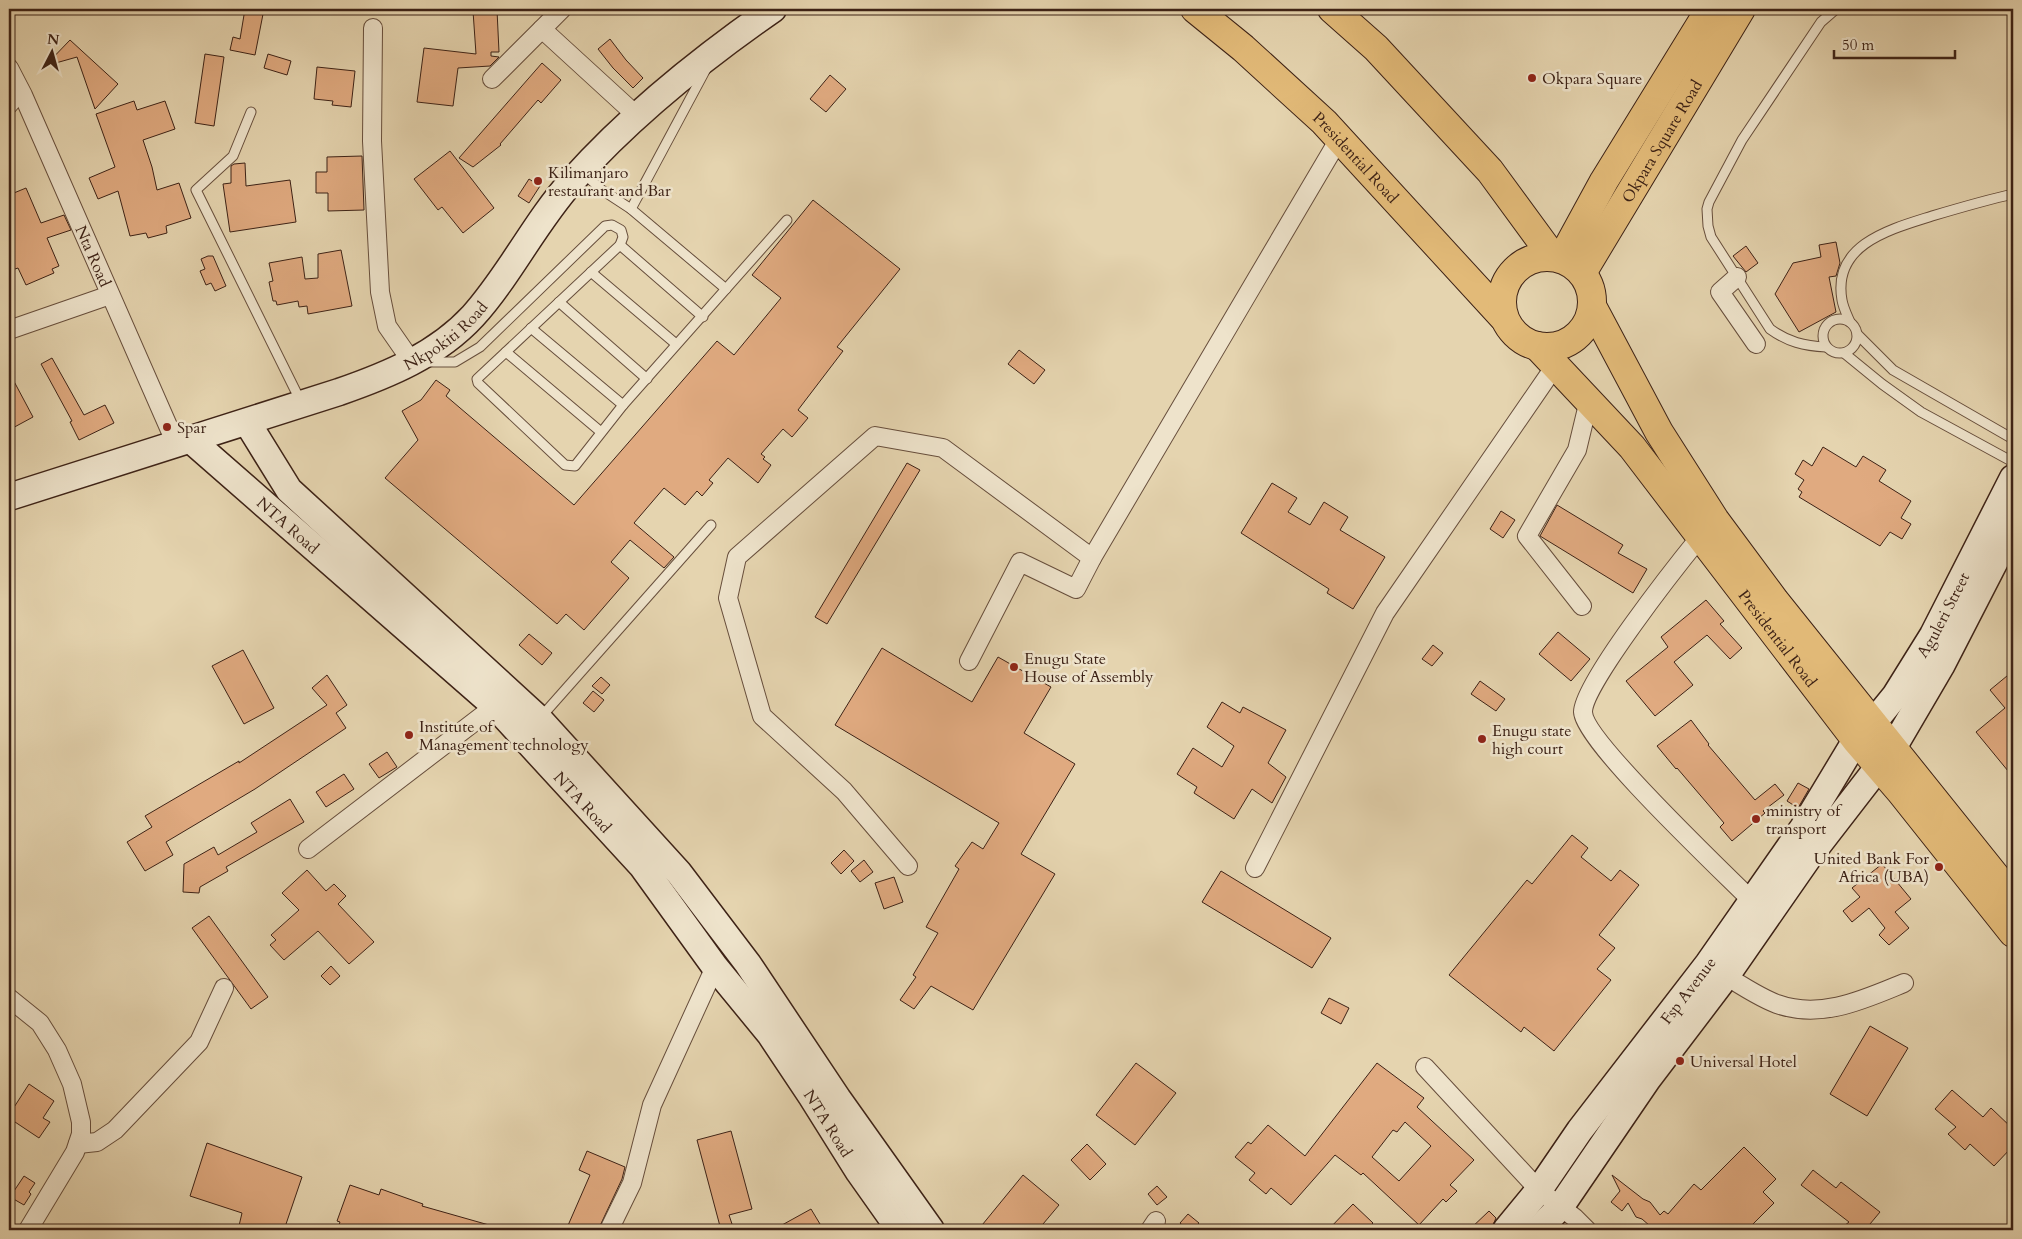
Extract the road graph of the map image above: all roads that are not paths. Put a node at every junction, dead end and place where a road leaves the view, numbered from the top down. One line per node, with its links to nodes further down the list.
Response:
1 (562, 9): 9 (street)
2 (773, 9): 10 (main road, Nkpokiti Road)
3 (1195, 9): 17 (main road, Presidential Road)
4 (1332, 9): 23 (main road)
5 (1710, 9): 23 (main road)
6 (1741, 9): 23 (main road, Okpara Square Road)
7 (1836, 9): 25 (lane)
8 (373, 28): 42 (street)
9 (542, 29): 12 (street); 16 (street)
10 (714, 53): 16 (main road, Nkpokiti Road); 20 (lane)
11 (9, 68): 13 (street, Nta Road)
12 (492, 79)
13 (23, 95): 14 (lane); 27 (street, Nta Road)
14 (9, 111)
15 (252, 112): 46 (lane)
16 (637, 116): 18 (main road, Nkpokiti Road)
17 (1339, 139): 31 (main road, Presidential Road); 59 (street)
18 (581, 171): 20 (lane); 42 (main road, Nkpokiti Road)
19 (2013, 194): 32 (lane)
20 (631, 209): 26 (lane)
21 (787, 220): 26 (lane)
22 (620, 245): 24 (lane); 30 (lane); 42 (lane)
23 (1566, 263): 29 (main road); 31 (main road)
24 (591, 272): 28 (lane); 36 (lane)
25 (1737, 278): 37 (street); 39 (lane)
26 (726, 289): 30 (lane)
27 (110, 295): 34 (street); 52 (street, Nta Road)
28 (559, 302): 33 (lane); 44 (lane)
29 (1592, 306): 38 (main road); 45 (main road, Presidential Road)
30 (703, 317): 36 (lane)
31 (1504, 317): 38 (main road)
32 (1850, 322): 35 (lane); 39 (lane)
33 (531, 328): 40 (lane); 48 (lane)
34 (9, 330)
35 (1857, 334): 41 (lane); 51 (lane)
36 (676, 344): 44 (lane)
37 (1756, 344)
38 (1537, 346): 43 (main road, Presidential Road)
39 (1826, 347): 41 (lane)
40 (506, 352): 50 (lane); 50 (lane)
41 (1844, 353): 53 (lane)
42 (412, 362): 46 (main road, Nkpokiti Road)
43 (1555, 366): 47 (main road, Presidential Road); 68 (street)
44 (647, 379): 48 (lane)
45 (1633, 383): 47 (main road); 64 (main road, Presidential Road)
46 (302, 404): 49 (main road, Nkpokiti Road)
47 (1593, 404): 58 (main road, Presidential Road); 60 (street)
48 (623, 405): 50 (lane)
49 (247, 422): 52 (main road, Nkpokiti Road); 63 (main road, NTA Road)
50 (601, 432)
51 (2013, 439)
52 (183, 442): 55 (main road, Nkpokiti Road); 62 (main road, NTA Road)
53 (2013, 462)
54 (2013, 478): 64 (main road, Aguleri Street)
55 (9, 497)
56 (711, 525): 63 (lane)
57 (2013, 526): 65 (main road, Aguleri Street)
58 (1700, 537): 64 (main road, Presidential Road); 70 (street)
59 (1092, 558): 61 (street); 67 (street)
60 (1582, 606)
61 (969, 661)
62 (495, 706): 66 (street); 72 (main road, NTA Road)
63 (539, 719): 87 (main road, NTA Road)
64 (1865, 731): 65 (main road, Presidential Road); 70 (main road, Fsp Avenue)
65 (1886, 757): 69 (main road, Presidential Road); 70 (main road, Fsp Avenue); 71 (main road, Presidential Road)
66 (308, 849)
67 (908, 866)
68 (1255, 868)
69 (2013, 898)
70 (1760, 909): 73 (main road, Fsp Avenue)
71 (2013, 933)
72 (715, 967): 85 (street); 86 (main road, NTA Road)
73 (1717, 970): 74 (street); 77 (main road, Fsp Avenue)
74 (1904, 983)
75 (224, 988): 81 (street)
76 (9, 998): 81 (street)
77 (1694, 1001): 79 (main road, Fsp Avenue); 80 (main road, Fsp Avenue)
78 (1425, 1067): 82 (street)
79 (1603, 1100): 80 (main road); 82 (main road, Fsp Avenue)
80 (1620, 1119): 83 (main road, Fsp Avenue)
81 (78, 1144): 84 (street)
82 (1539, 1190): 83 (street); 88 (main road, Fsp Avenue)
83 (1561, 1206): 89 (main road, Fsp Avenue); 90 (street)
84 (28, 1230)
85 (609, 1230)
86 (900, 1230)
87 (930, 1230)
88 (1506, 1230)
89 (1538, 1230)
90 (1587, 1230)

